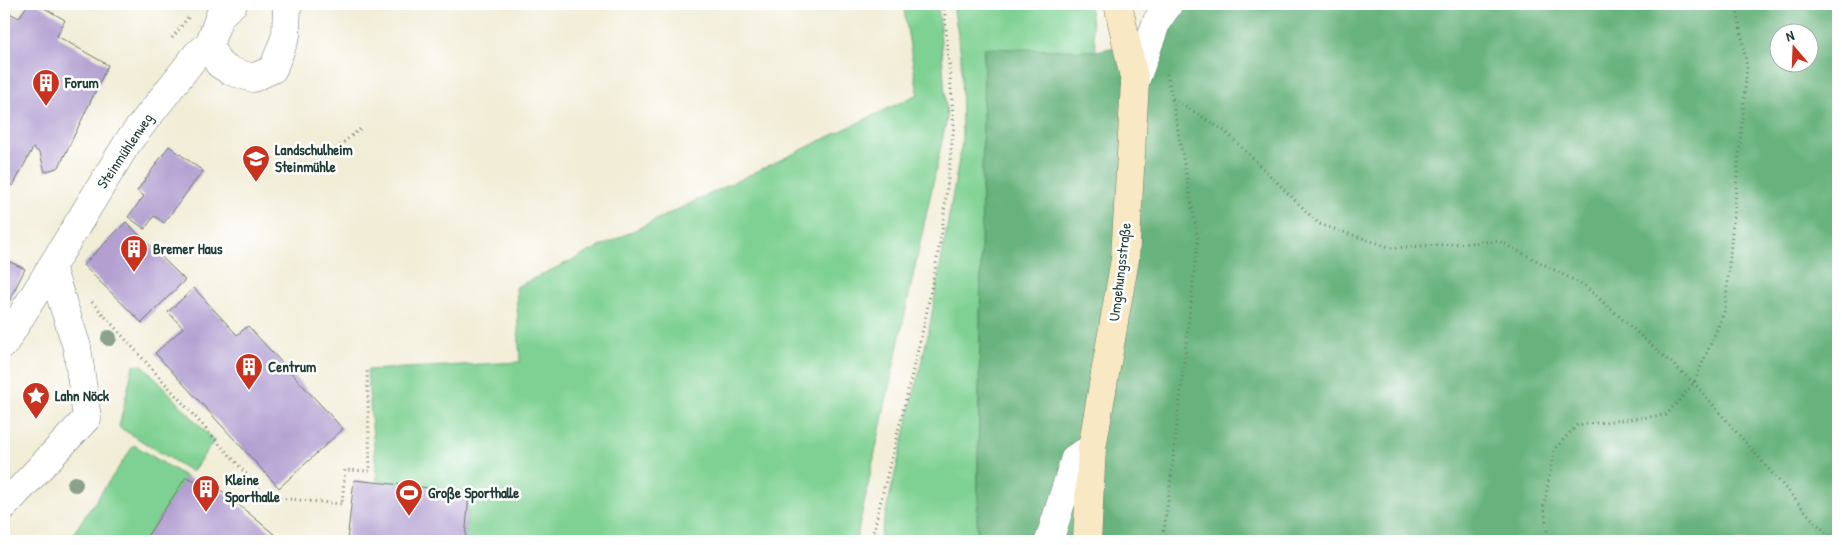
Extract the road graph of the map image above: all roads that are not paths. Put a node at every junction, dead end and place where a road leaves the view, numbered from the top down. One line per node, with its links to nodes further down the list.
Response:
1 (233, 4): 5 (street, Steinmühlenweg)
2 (287, 4): 5 (street)
3 (1118, 4): 6 (main road, Umgehungsstraße)
4 (1169, 4): 6 (street)
5 (209, 45): 7 (street, Steinmühlenweg)
6 (1135, 82): 9 (main road, Umgehungsstraße)
7 (51, 267): 8 (street, Steinmühlenweg); 10 (street)
8 (4, 344)
9 (1092, 448): 11 (street); 12 (main road, Umgehungsstraße)
10 (4, 506)
11 (1049, 541)
12 (1087, 541)

